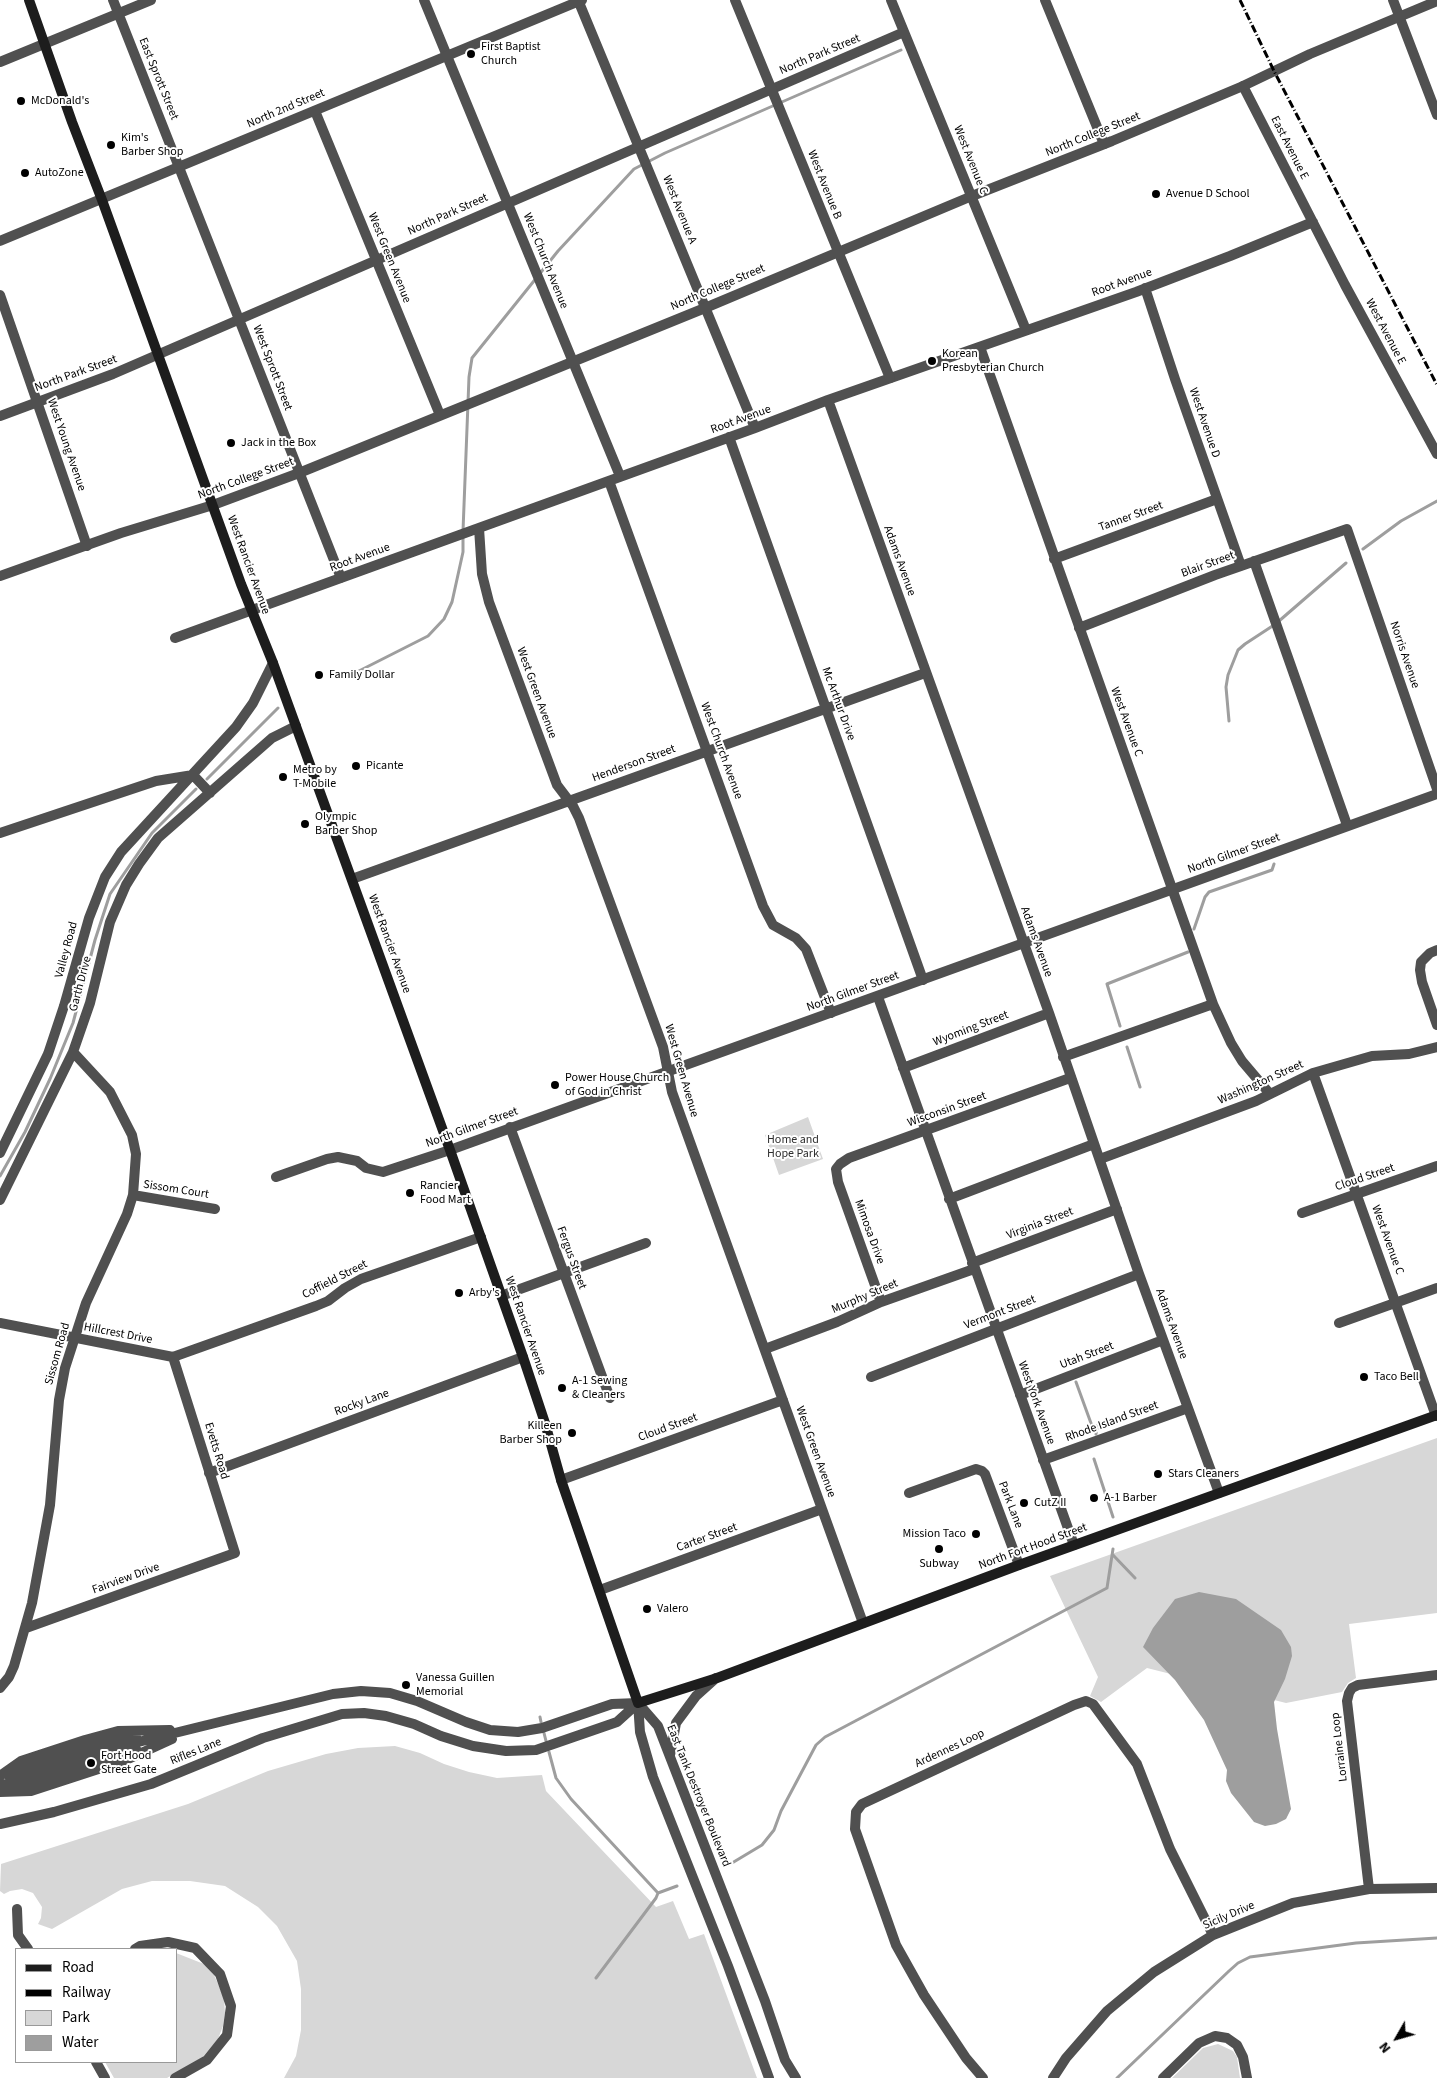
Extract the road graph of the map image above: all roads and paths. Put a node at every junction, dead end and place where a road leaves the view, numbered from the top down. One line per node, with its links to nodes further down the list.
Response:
1 (29, 0): 14 (main road, West Rancier Avenue)
2 (113, 0): 11 (street, East Sprott Street)
3 (151, 0): 11 (street)
4 (424, 0): 15 (street, West Church Avenue)
5 (579, 0): 15 (street, North 2nd Street); 22 (street, West Avenue A)
6 (735, 0): 18 (street, West Avenue B)
7 (891, 0): 13 (street, West Avenue C)
8 (1045, 0): 21 (street)
9 (1393, 0): 12 (street)
10 (1437, 1): 12 (street, North College Street)
11 (119, 14): 14 (street); 23 (street, East Sprott Street)
12 (1399, 17): 17 (street, North College Street); 20 (street)
13 (904, 32): 18 (street, North Park Street); 24 (street, West Avenue C)
14 (45, 44): 16 (street); 25 (main road, West Rancier Avenue)
15 (447, 56): 19 (street, North 2nd Street); 26 (street, West Church Avenue)
16 (0, 62)
17 (1243, 86): 21 (street, North College Street); 27 (street, East Avenue E)
18 (774, 92): 22 (street, North Park Street); 29 (street, West Avenue B)
19 (315, 111): 23 (street, North 2nd Street); 30 (street, West Green Avenue)
20 (1437, 115)
21 (1104, 144): 24 (street, North College Street)
22 (641, 150): 26 (street, North Park Street); 33 (street, West Avenue A)
23 (180, 167): 25 (street, North 2nd Street); 34 (street, West Sprott Street)
24 (972, 196): 29 (street, North College Street); 35 (street, West Avenue C)
25 (102, 200): 28 (street, North 2nd Street); 37 (main road, West Rancier Avenue)
26 (508, 202): 30 (street, North Park Street); 38 (street, West Church Avenue)
27 (1313, 222): 31 (street, Root Avenue); 46 (street, West Avenue E)
28 (0, 241)
29 (837, 251): 33 (street, North College Street); 39 (street, West Avenue B)
30 (377, 260): 34 (street, North Park Street); 43 (street, West Green Avenue)
31 (1145, 288): 35 (street, Root Avenue); 50 (street, West Avenue D)
32 (0, 295): 41 (street, West Young Avenue)
33 (705, 308): 38 (street, North College Street); 44 (street, West Avenue A)
34 (240, 320): 37 (street, North Park Street); 47 (street, West Sprott Street)
35 (1026, 330): 36 (street, Root Avenue)
36 (980, 347): 39 (street, Root Avenue); 55 (street, West Avenue C)
37 (158, 355): 41 (street, North Park Street); 51 (main road, West Rancier Avenue)
38 (573, 361): 43 (street, North College Street); 48 (street, West Church Avenue)
39 (890, 378): 40 (street, Root Avenue)
40 (828, 400): 44 (street, Root Avenue); 64 (street, Adams Avenue)
41 (38, 402): 42 (street, North Park Street); 54 (street, West Young Avenue)
42 (0, 416)
43 (440, 416): 47 (street, North College Street)
44 (755, 428): 45 (street, Root Avenue)
45 (729, 437): 48 (street, Root Avenue); 65 (street, Mc Arthur Drive)
46 (1437, 454)
47 (299, 473): 51 (street, North College Street); 59 (street, West Sprott Street)
48 (620, 476): 49 (street, Root Avenue)
49 (609, 481): 52 (street, Root Avenue); 67 (street, West Church Avenue)
50 (1217, 499): 55 (street, Tanner Street); 57 (street, West Avenue D)
51 (213, 505): 54 (street, North College Street); 60 (main road, West Rancier Avenue)
52 (475, 529): 59 (street, Root Avenue); 72 (street, West Green Avenue)
53 (1347, 529): 56 (street, Blair Street); 69 (street, Norris Avenue)
54 (87, 546): 58 (street, North College Street)
55 (1054, 559): 61 (street, West Avenue C)
56 (1254, 561): 57 (street, Blair Street); 73 (street)
57 (1241, 566): 61 (street, Blair Street)
58 (0, 576)
59 (340, 578): 60 (street, Root Avenue)
60 (251, 611): 62 (street, Root Avenue); 63 (main road, West Rancier Avenue)
61 (1078, 628): 76 (street, West Avenue C)
62 (175, 638)
63 (273, 663): 66 (main road, West Rancier Avenue); 68 (street)
64 (925, 673): 65 (street, Henderson Street); 77 (street, Adams Avenue)
65 (826, 707): 67 (street, Henderson Street); 79 (street, Mc Arthur Drive)
66 (296, 726): 70 (street, Garth Drive); 75 (main road, West Rancier Avenue)
67 (708, 751): 72 (street, Henderson Street); 82 (street, West Church Avenue)
68 (193, 775): 70 (street); 74 (street); 97 (street, Valley Road)
69 (1437, 789)
70 (210, 793): 86 (street, Garth Drive)
71 (1437, 794): 73 (street, North Gilmer Street)
72 (569, 800): 75 (street, Henderson Street); 89 (street, West Green Avenue)
73 (1347, 825): 76 (street, North Gilmer Street)
74 (0, 834)
75 (352, 878): 96 (main road, West Rancier Avenue)
76 (1173, 890): 77 (street, North Gilmer Street); 81 (street, West Avenue C)
77 (1024, 944): 79 (street, North Gilmer Street); 83 (street, Adams Avenue)
78 (1437, 950): 84 (street)
79 (923, 980): 80 (street, North Gilmer Street)
80 (878, 997): 82 (street, North Gilmer Street); 88 (street, West York Avenue)
81 (1213, 1004): 87 (street); 92 (street, West Avenue C)
82 (831, 1012): 89 (street, North Gilmer Street)
83 (1049, 1013): 87 (street, Adams Avenue); 88 (street, Wyoming Street)
84 (1437, 1025)
85 (1437, 1046): 90 (street, Washington Street)
86 (73, 1052): 102 (street, Sissom Road); 105 (street, Garth Drive)
87 (1063, 1057): 91 (street, Adams Avenue)
88 (903, 1068): 94 (street, West York Avenue)
89 (668, 1072): 93 (street, North Gilmer Street); 123 (street, West Green Avenue)
90 (1313, 1074): 92 (street, Washington Street); 103 (street, West Avenue C)
91 (1070, 1078): 94 (street, Wisconsin Street); 95 (street, Adams Avenue)
92 (1270, 1094): 98 (street, Washington Street)
93 (510, 1127): 96 (street, North Gilmer Street); 112 (street, Fergus Street)
94 (925, 1131): 100 (street, Wisconsin Street); 104 (street, West York Avenue)
95 (1094, 1144): 98 (street, Adams Avenue); 104 (street)
96 (450, 1150): 101 (street, North Gilmer Street); 109 (main road, West Rancier Avenue)
97 (0, 1153)
98 (1100, 1159): 107 (street, Adams Avenue)
99 (1437, 1166): 103 (street, Cloud Street)
100 (836, 1169): 116 (street, Mimosa Drive)
101 (276, 1177)
102 (133, 1195): 106 (street, Sissom Court); 121 (street, Sissom Road)
103 (1357, 1195): 108 (street, Cloud Street); 117 (street, West Avenue C)
104 (949, 1199): 111 (street, West York Avenue)
105 (0, 1200)
106 (215, 1209)
107 (1116, 1209): 111 (street, Virginia Street); 113 (street, Adams Avenue)
108 (1302, 1213)
109 (481, 1237): 115 (main road, West Rancier Avenue); 124 (street, Coffield Street)
110 (646, 1244): 112 (street)
111 (973, 1266): 116 (street, Murphy Street); 120 (street, West York Avenue)
112 (563, 1273): 115 (street); 128 (street, Fergus Street)
113 (1139, 1274): 120 (street, Vermont Street); 122 (street, Adams Avenue)
114 (1437, 1288): 117 (street)
115 (501, 1296): 125 (main road, West Rancier Avenue)
116 (881, 1302): 123 (street, Murphy Street)
117 (1396, 1303): 119 (street); 131 (street, West Avenue C)
118 (0, 1323): 121 (street, Hillcrest Drive)
119 (1339, 1323)
120 (996, 1328): 126 (street, Vermont Street); 127 (street, West York Avenue)
121 (75, 1339): 124 (street, Hillcrest Drive); 143 (street, Sissom Road)
122 (1163, 1340): 127 (street, Utah Street); 130 (street, Adams Avenue)
123 (765, 1349): 129 (street, West Green Avenue)
124 (173, 1357): 133 (street, Evetts Road)
125 (523, 1357): 133 (street, Rocky Lane); 134 (main road, West Rancier Avenue)
126 (871, 1377)
127 (1020, 1396): 132 (street, West York Avenue)
128 (610, 1398)
129 (782, 1400): 134 (street, Cloud Street); 137 (street, West Green Avenue)
130 (1188, 1408): 132 (street, Rhode Island Street); 136 (street, Adams Avenue)
131 (1436, 1415): 136 (main road, North Fort Hood Street)
132 (1043, 1460): 138 (street, West York Avenue)
133 (209, 1473): 139 (street, Evetts Road)
134 (561, 1480): 141 (main road, West Rancier Avenue)
135 (909, 1493): 140 (street, Park Lane)
136 (1219, 1493): 138 (main road, North Fort Hood Street)
137 (822, 1509): 141 (street, Carter Street); 142 (street, West Green Avenue)
138 (1074, 1546): 140 (main road, North Fort Hood Street)
139 (235, 1553): 143 (street, Fairview Drive)
140 (1019, 1565): 142 (main road, North Fort Hood Street)
141 (600, 1590): 148 (main road, West Rancier Avenue)
142 (863, 1623): 145 (main road, North Fort Hood Street)
143 (26, 1628): 146 (street, Sissom Road)
144 (1437, 1675): 157 (street, Lorraine Loop)
145 (717, 1678): 148 (main road, North Fort Hood Street); 151 (street)
146 (2, 1687)
147 (333, 1694): 148 (street, North Fort Hood Street); 150 (street, Rifles Lane)
148 (638, 1703): 149 (street, North Fort Hood Street); 151 (street, East Tank Destroyer Boulevard); 165 (street)
149 (342, 1714): 155 (street, Rifles Lane)
150 (191, 1730): 152 (street); 153 (street); 154 (street); 154 (street)
151 (670, 1756): 166 (street, East Tank Destroyer Boulevard)
152 (0, 1776)
153 (0, 1781)
154 (0, 1789)
155 (0, 1824)
156 (1437, 1888): 157 (street, Sicily Drive)
157 (1369, 1889): 159 (street, Sicily Drive)
158 (17, 1909): 160 (street)
159 (1213, 1935): 167 (street, Ardennes Loop); 168 (street, Sicily Drive)
160 (27, 1948)
161 (137, 1948): 164 (street)
162 (96, 2063): 163 (street)
163 (104, 2078)
164 (175, 2078)
165 (769, 2078)
166 (796, 2078)
167 (983, 2078)
168 (1052, 2078)
169 (1164, 2078): 170 (street)
170 (1247, 2078)

